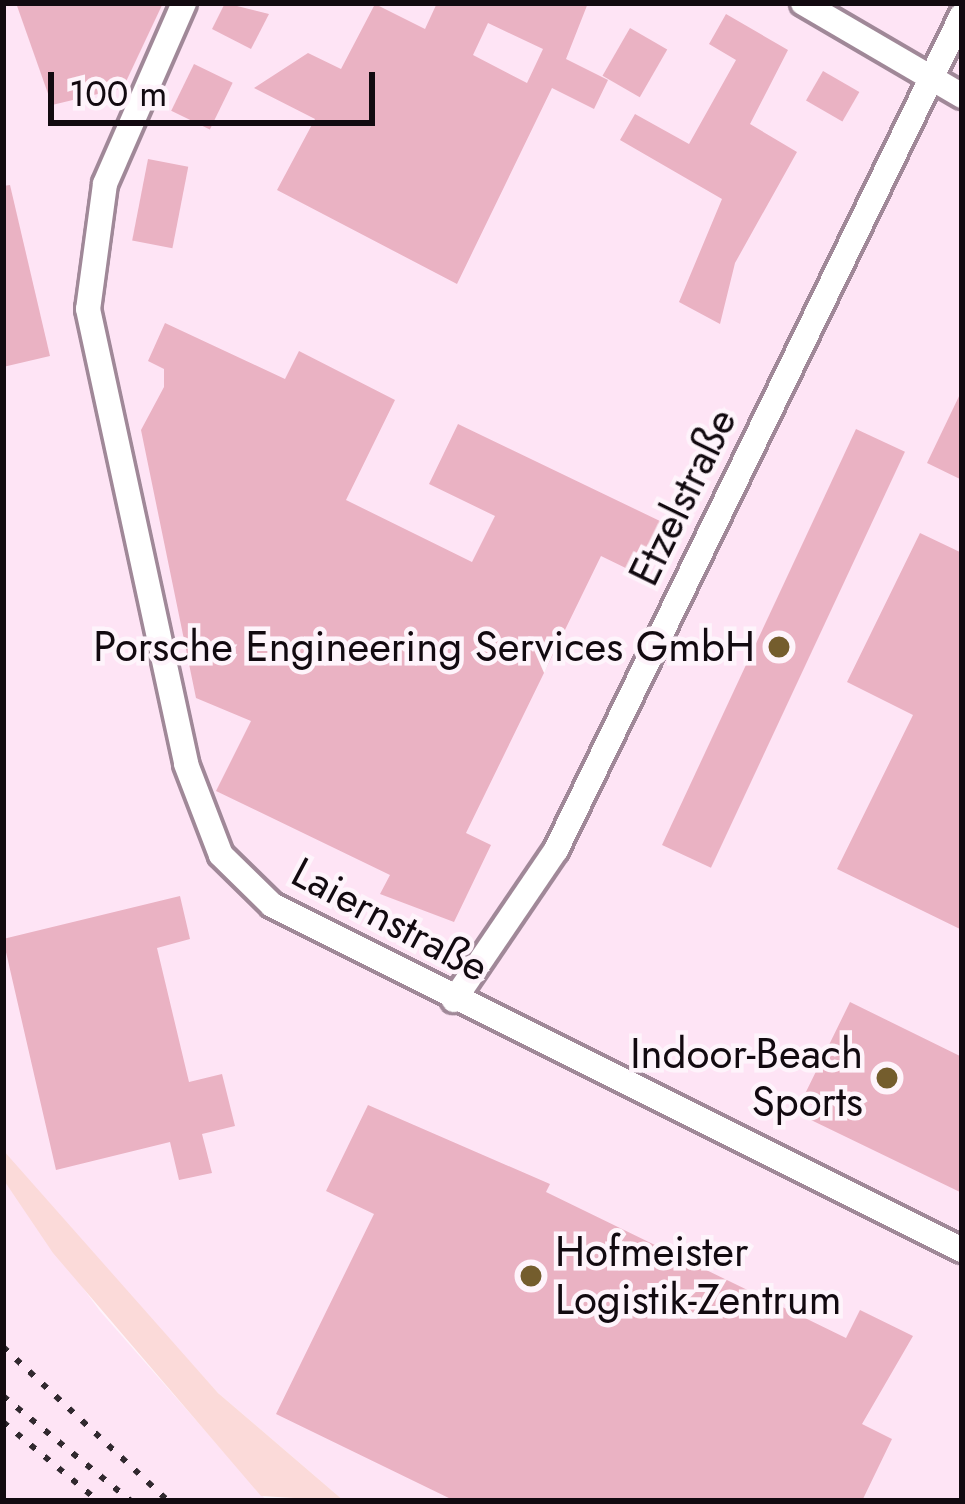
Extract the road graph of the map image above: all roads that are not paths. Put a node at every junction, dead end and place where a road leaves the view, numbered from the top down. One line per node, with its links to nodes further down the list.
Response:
1 (184, 3): 6 (street, Laiernstraße)
2 (803, 3): 4 (street)
3 (962, 15): 4 (street, Etzelstraße)
4 (933, 78): 5 (street); 6 (street, Etzelstraße)
5 (962, 96)
6 (454, 1000): 7 (street, Laiernstraße)
7 (962, 1250)

